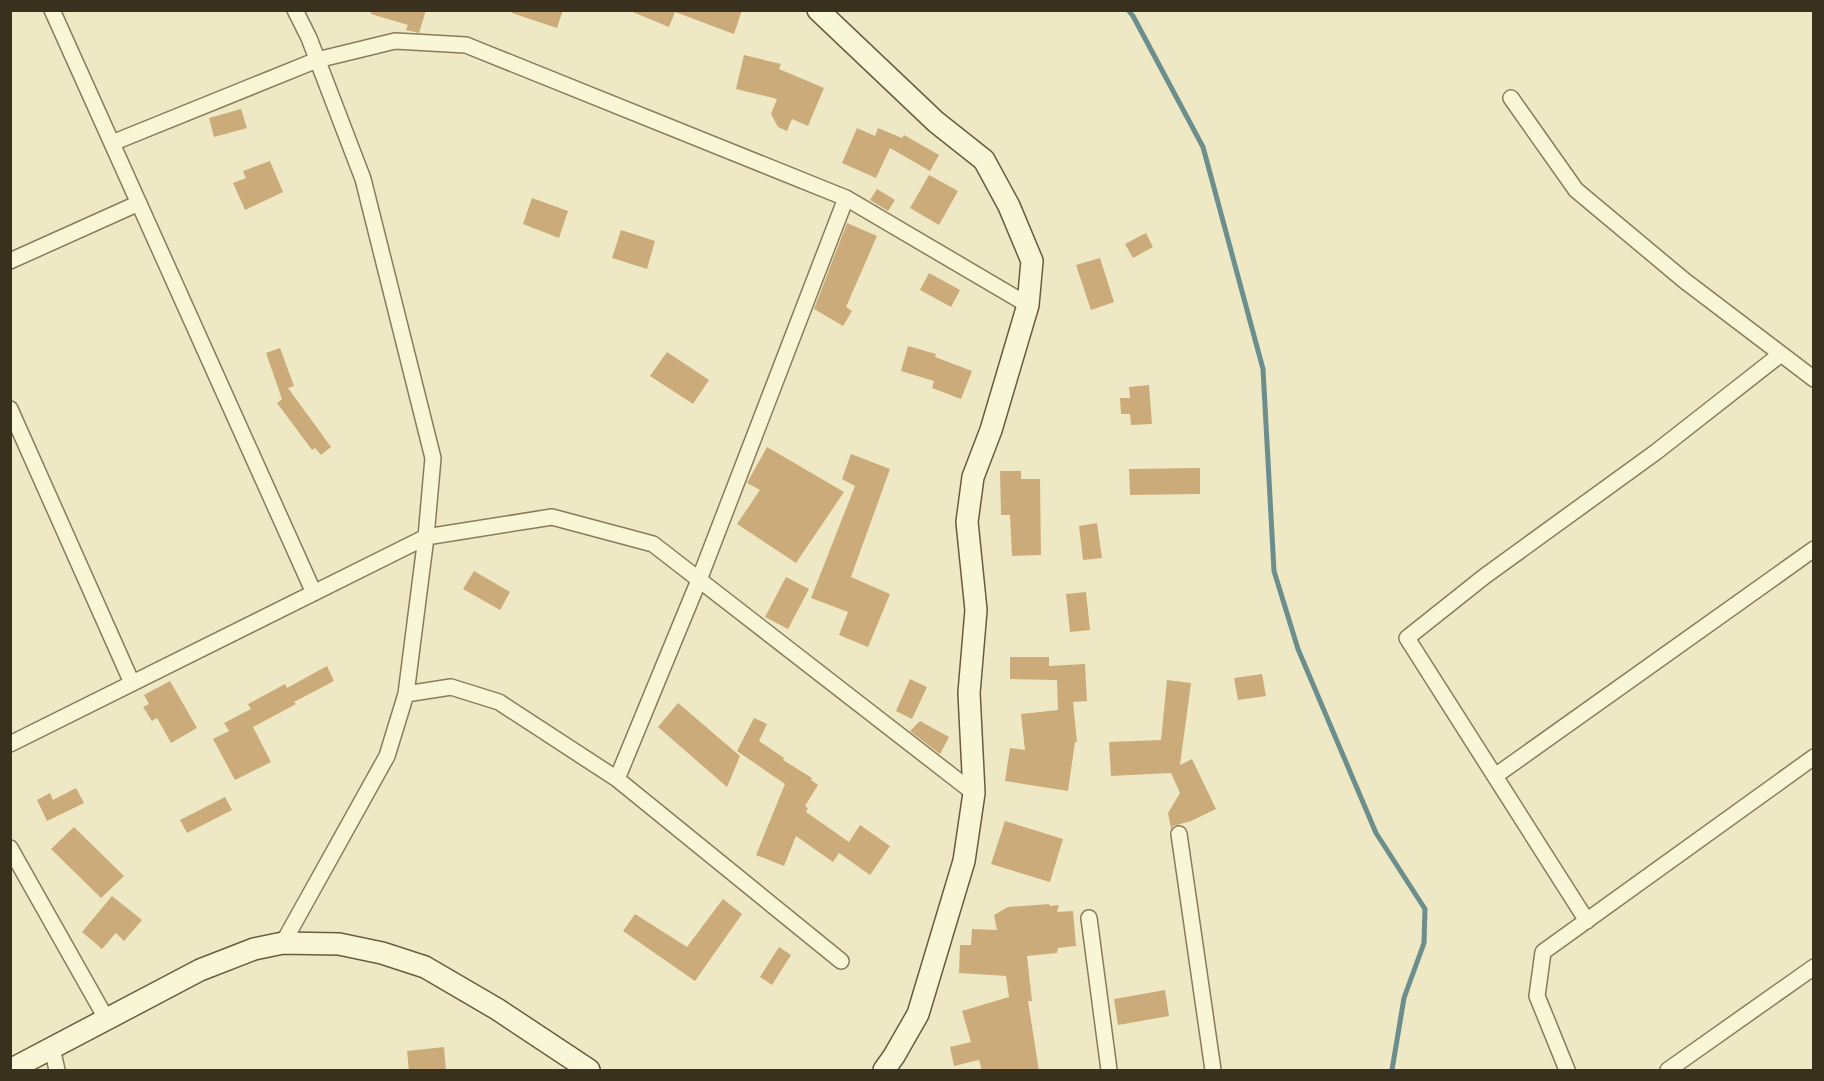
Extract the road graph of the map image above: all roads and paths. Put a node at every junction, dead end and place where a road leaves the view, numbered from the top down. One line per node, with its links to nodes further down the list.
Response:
1 (52, 10): 6 (street)
2 (295, 10): 4 (street)
3 (818, 10): 10 (street)
4 (317, 60): 6 (street); 7 (street); 14 (street)
5 (1511, 98): 11 (street)
6 (112, 143): 8 (street)
7 (846, 198): 10 (street); 16 (street)
8 (139, 203): 9 (street); 17 (street)
9 (10, 261)
10 (1028, 305): 24 (street)
11 (1781, 354): 12 (street); 22 (street)
12 (1814, 379)
13 (10, 409): 18 (street)
14 (426, 537): 16 (street); 17 (street); 19 (street)
15 (1814, 549): 22 (street)
16 (699, 580): 23 (street); 24 (street)
17 (314, 593): 18 (street)
18 (132, 684): 20 (street)
19 (406, 694): 23 (street); 29 (street)
20 (10, 744)
21 (1814, 757): 28 (street)
22 (1495, 776): 28 (street)
23 (617, 779): 30 (street)
24 (974, 793): 37 (street)
25 (1179, 834): 39 (street)
26 (10, 848): 32 (street)
27 (1089, 918): 38 (street)
28 (1587, 921): 40 (street)
29 (283, 943): 32 (street); 36 (street)
30 (841, 961)
31 (1814, 967): 41 (street)
32 (107, 1020): 33 (street)
33 (52, 1048): 34 (street); 35 (street)
34 (10, 1070)
35 (57, 1071)
36 (589, 1071)
37 (884, 1071)
38 (1108, 1071)
39 (1213, 1071)
40 (1567, 1071)
41 (1668, 1071)

